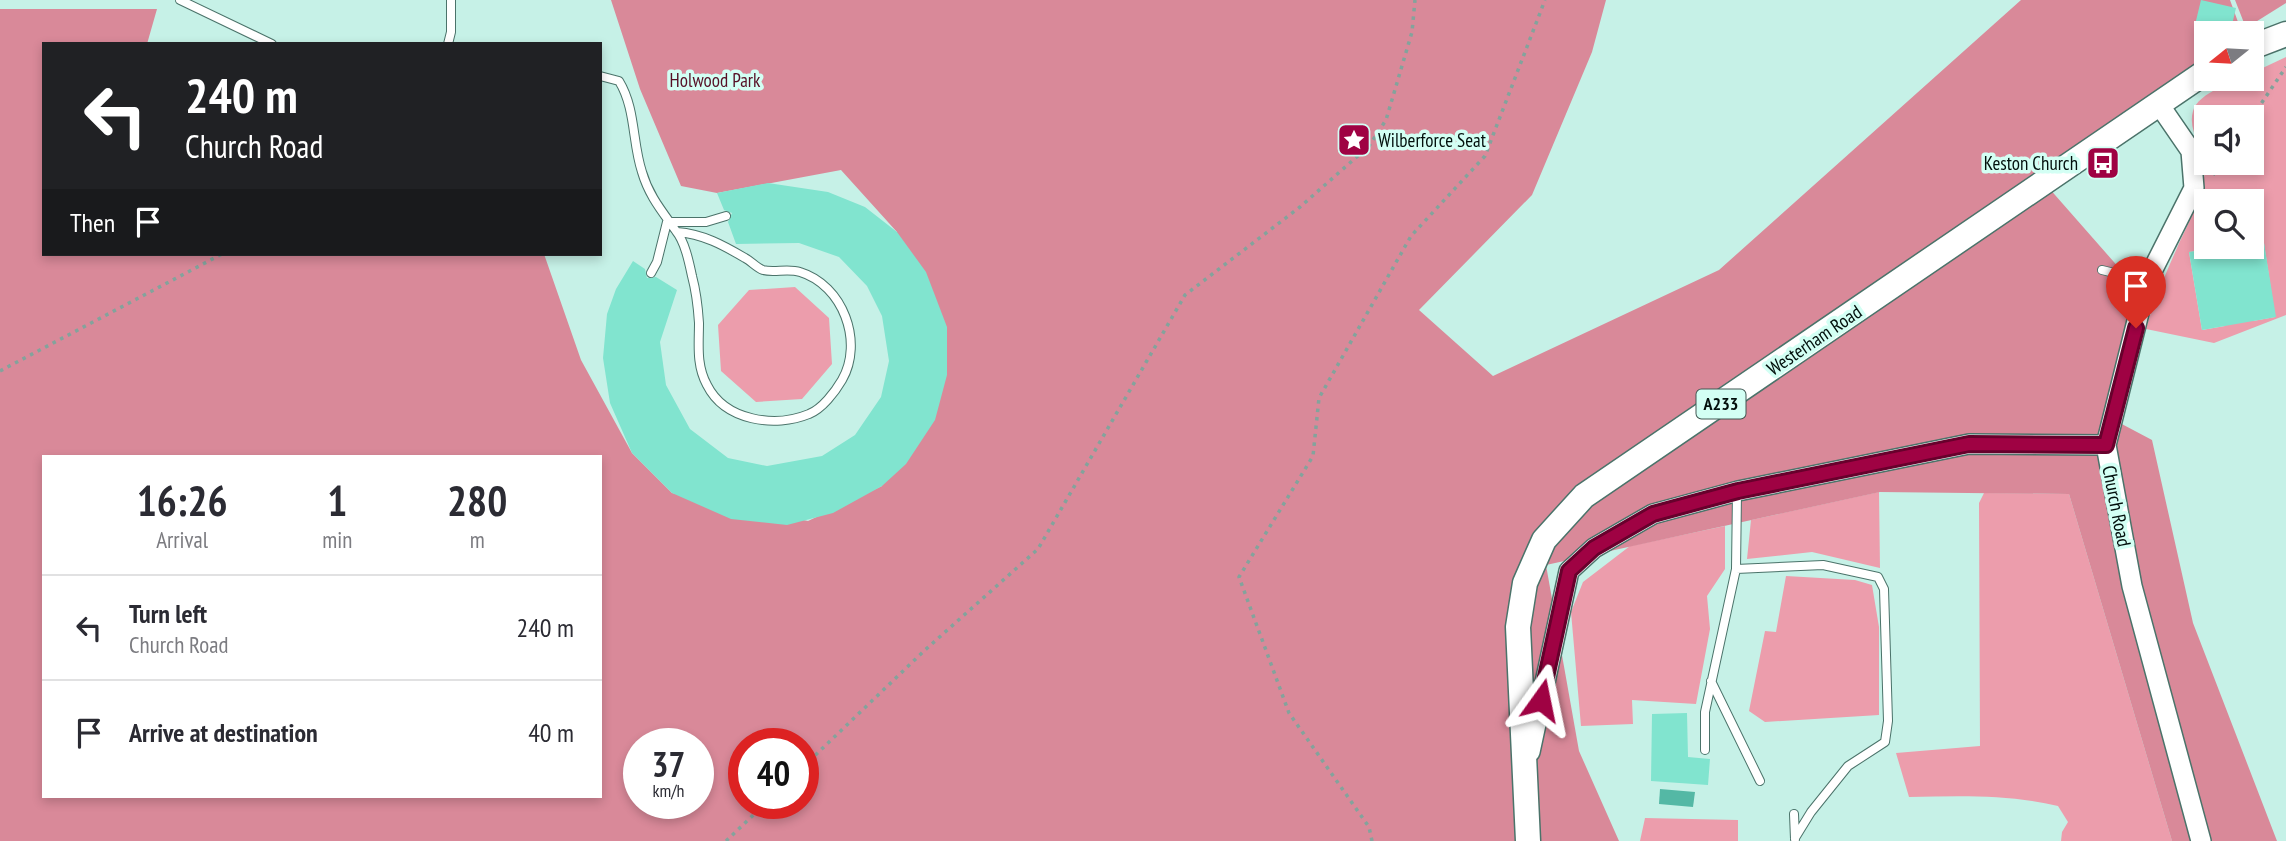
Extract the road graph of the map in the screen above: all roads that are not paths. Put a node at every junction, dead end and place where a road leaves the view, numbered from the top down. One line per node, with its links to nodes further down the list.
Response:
1 (180, 0): 4 (lane)
2 (451, 0): 5 (lane)
3 (2286, 34): 6 (main road)
4 (268, 42)
5 (448, 42)
6 (2264, 42)
7 (602, 77): 11 (lane)
8 (2194, 79): 9 (main road, Westerham Road / A233)
9 (2158, 103): 15 (street, Church Road); 21 (main road, Westerham Road / A233)
10 (726, 216): 11 (lane)
11 (667, 222): 12 (lane); 14 (lane)
12 (677, 232): 12 (lane)
13 (2102, 270): 15 (lane)
14 (651, 273)
15 (2147, 281): 16 (street, Church Road)
16 (2106, 445): 17 (street); 26 (street, Church Road)
17 (1738, 491): 18 (lane); 21 (street)
18 (1736, 569): 19 (lane); 24 (lane)
19 (1712, 681): 20 (lane); 22 (lane)
20 (1705, 750)
21 (1524, 779): 25 (main road, Westerham Road / A233)
22 (1760, 782)
23 (1794, 814): 24 (lane)
24 (1794, 840)
25 (1528, 841)
26 (2201, 841)

